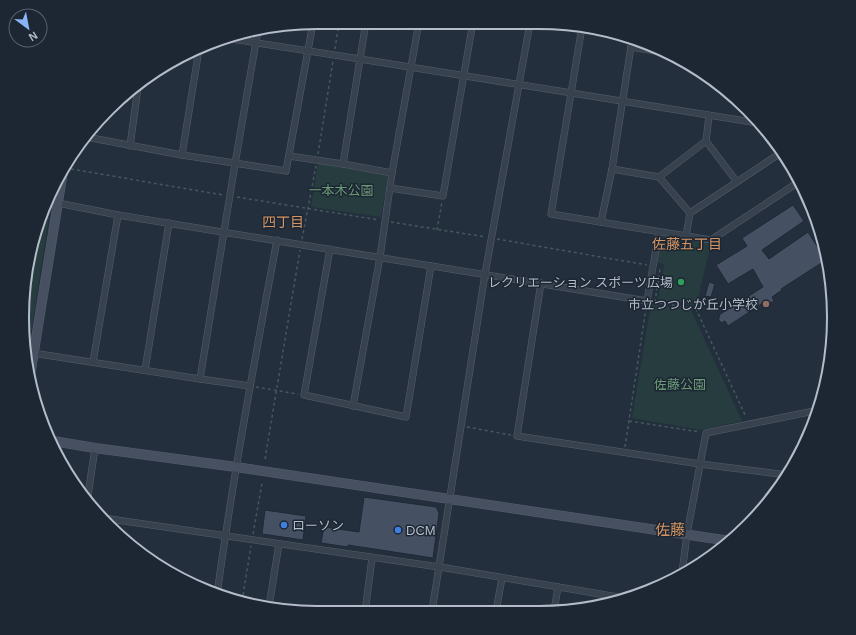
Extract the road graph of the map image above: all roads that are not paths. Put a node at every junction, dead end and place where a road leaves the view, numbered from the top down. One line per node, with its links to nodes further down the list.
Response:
1 (312, 29): 12 (street)
2 (365, 29): 14 (street)
3 (418, 29): 15 (street)
4 (472, 29): 16 (street)
5 (529, 29): 17 (street)
6 (581, 32): 19 (street)
7 (257, 36): 9 (street)
8 (239, 40): 9 (street)
9 (255, 43): 12 (street); 29 (street)
10 (631, 47): 11 (street); 20 (street)
11 (644, 49)
12 (308, 51): 14 (street); 28 (street)
13 (198, 55): 26 (street)
14 (360, 58): 15 (street); 30 (street)
15 (411, 68): 16 (street); 32 (street)
16 (464, 76): 17 (street); 37 (street)
17 (519, 84): 19 (street); 50 (street)
18 (137, 93): 25 (street)
19 (571, 94): 20 (street); 41 (street)
20 (622, 102): 21 (street); 31 (street)
21 (709, 116): 22 (street); 24 (street)
22 (752, 123)
23 (92, 138): 25 (street)
24 (706, 141): 33 (street); 34 (street)
25 (130, 146): 26 (street)
26 (182, 155): 29 (street)
27 (777, 155): 34 (street)
28 (289, 156): 29 (street); 30 (street)
29 (234, 164): 43 (street)
30 (343, 164): 32 (street)
31 (612, 169): 33 (street); 41 (street)
32 (392, 173): 37 (street)
33 (659, 177): 39 (street)
34 (737, 182): 39 (street)
35 (794, 185): 45 (street)
36 (60, 187): 38 (street)
37 (390, 188): 48 (street)
38 (58, 203): 40 (street); 52 (street)
39 (690, 213): 45 (street)
40 (118, 215): 42 (street); 54 (street)
41 (601, 222): 44 (street)
42 (169, 223): 43 (street); 55 (street)
43 (224, 231): 46 (street); 56 (street)
44 (659, 232): 45 (street); 51 (street)
45 (686, 236)
46 (277, 240): 47 (street); 57 (street)
47 (330, 249): 48 (street); 58 (street)
48 (380, 257): 49 (street); 58 (street)
49 (430, 266): 50 (street); 58 (street)
50 (485, 274): 51 (street); 66 (street)
51 (541, 283): 62 (street)
52 (31, 349)
53 (30, 353): 54 (street)
54 (93, 362): 55 (street)
55 (145, 370): 56 (street)
56 (200, 379): 57 (street)
57 (250, 386): 63 (street)
58 (353, 406)
59 (811, 412): 62 (street)
60 (57, 442): 61 (street)
61 (95, 448): 63 (street); 65 (street)
62 (700, 464): 64 (street); 68 (street)
63 (236, 468): 66 (street); 69 (street)
64 (780, 474)
65 (88, 492)
66 (449, 500): 68 (street); 73 (street)
67 (111, 519): 69 (street)
68 (687, 534): 70 (street); 74 (street)
69 (225, 536): 71 (street); 77 (street)
70 (722, 540)
71 (279, 544): 72 (street); 79 (street)
72 (372, 558): 73 (street); 81 (street)
73 (439, 567): 75 (street); 82 (street)
74 (683, 567)
75 (502, 578): 76 (street); 83 (street)
76 (558, 587): 78 (street); 80 (street)
77 (217, 588)
78 (607, 597)
79 (270, 602)
80 (555, 605)
81 (366, 606)
82 (433, 606)
83 (497, 606)

